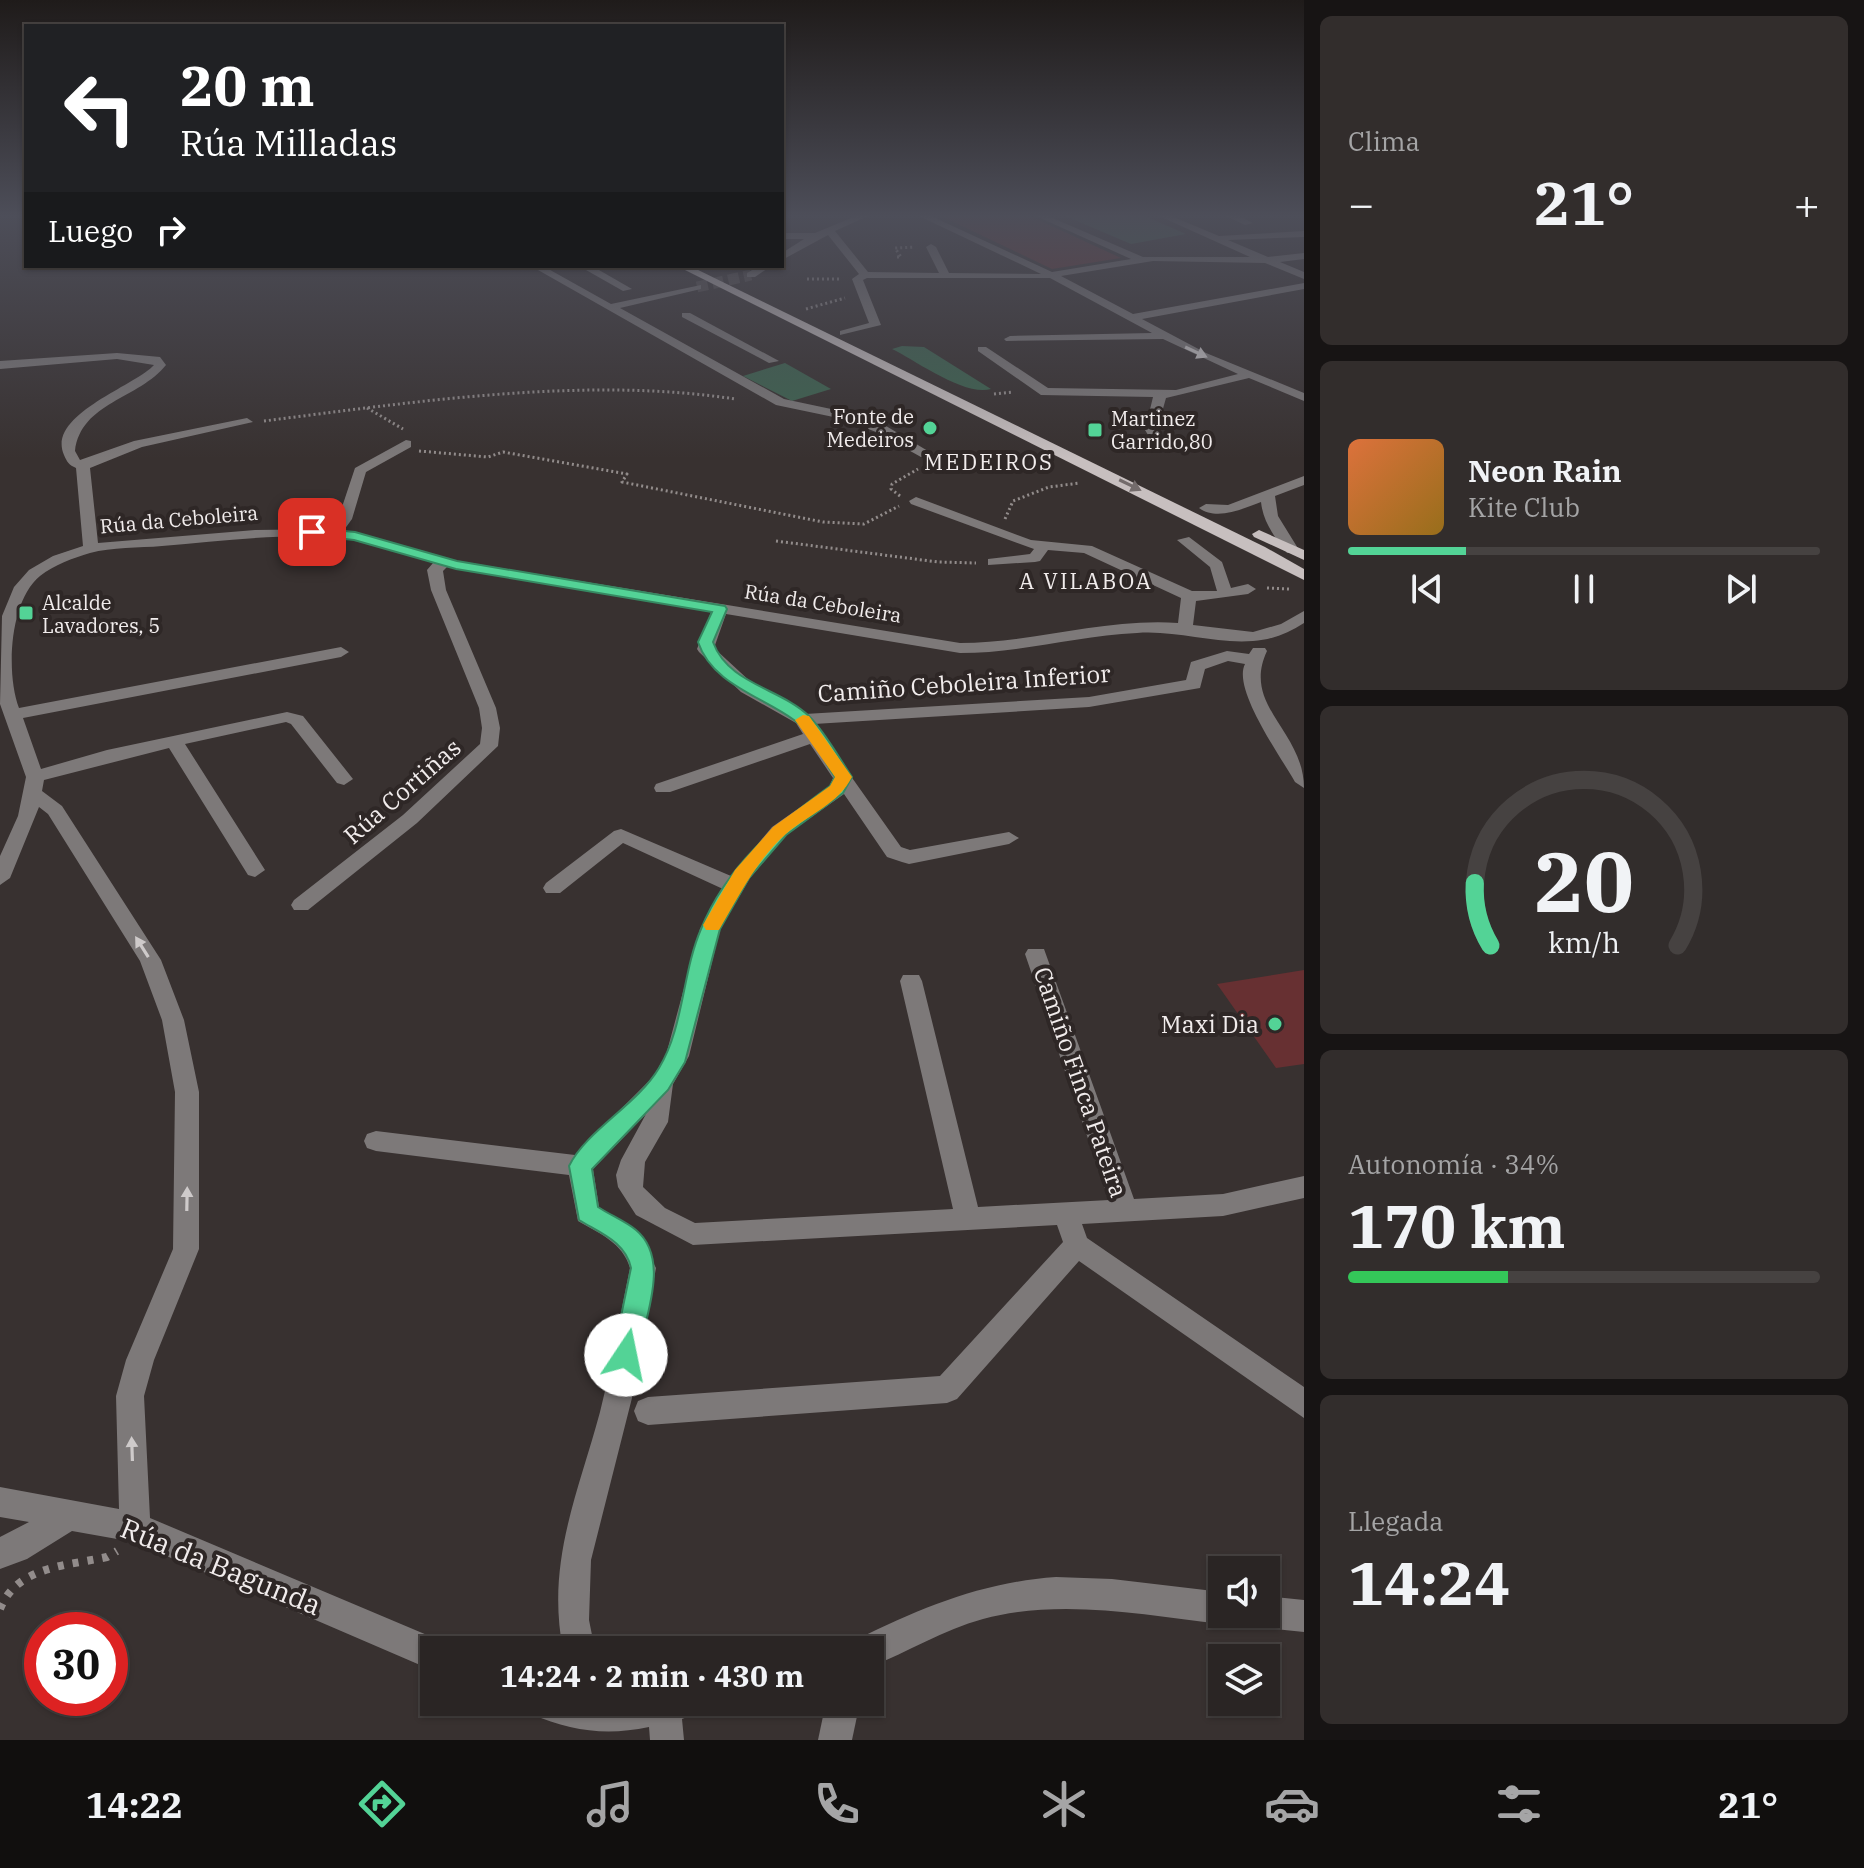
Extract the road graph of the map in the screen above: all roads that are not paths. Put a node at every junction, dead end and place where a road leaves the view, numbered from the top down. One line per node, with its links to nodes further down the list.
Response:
1 (593, 297): 8 (street)
2 (653, 297): 8 (street)
3 (746, 297): 37 (main road, one-way to 37)
4 (769, 297): 11 (main road)
5 (863, 297): 11 (street)
6 (1091, 297): 10 (street)
7 (1243, 297): 10 (street)
8 (611, 307): 18 (street)
9 (686, 315): 13 (street)
10 (1129, 318): 12 (street)
11 (844, 333): 34 (main road)
12 (1161, 336): 14 (street); 21 (street, one-way to 21)
13 (730, 338): 15 (street); 19 (street)
14 (1010, 339)
15 (716, 342)
16 (702, 346): 18 (street)
17 (982, 349): 23 (street)
18 (688, 350): 29 (street)
19 (773, 361)
20 (0, 365): 30 (street)
21 (1248, 375): 24 (street); 25 (street)
22 (1016, 392): 23 (street)
23 (1045, 392): 24 (street)
24 (1160, 395): 27 (street)
25 (1304, 397)
26 (247, 422): 30 (street)
27 (1161, 445)
28 (402, 447): 36 (street)
29 (926, 460)
30 (83, 466): 40 (street)
31 (1304, 480): 32 (street)
32 (1268, 494): 35 (street); 41 (street)
33 (916, 501): 39 (street)
34 (1206, 508): 35 (street)
35 (1228, 513): 37 (street); 41 (main road)
36 (335, 533): 40 (street, Rúa da Ceboleira); 42 (street, Rúa da Ceboleira)
37 (1231, 535): 44 (main road)
38 (1184, 540): 46 (street)
39 (1044, 546): 43 (street); 47 (street)
40 (91, 548): 48 (street, Rúa da Ceboleira)
41 (1298, 553)
42 (443, 562): 49 (street, Rúa da Ceboleira); 69 (street, Rúa Cortiñas)
43 (993, 562)
44 (1304, 575)
45 (1248, 589): 46 (street)
46 (1225, 593): 47 (street)
47 (1189, 596): 51 (street)
48 (7, 603): 55 (street)
49 (720, 609): 51 (street, Rúa da Ceboleira); 56 (street)
50 (1304, 616): 52 (street)
51 (1185, 628): 52 (street, Rúa da Ceboleira)
52 (1266, 637): 54 (street)
53 (341, 652): 55 (street)
54 (1254, 660): 56 (street, Camiño Ceboleira Inferior); 61 (street)
55 (11, 715): 62 (street)
56 (802, 719): 57 (street)
57 (815, 736): 59 (street); 63 (street)
58 (174, 741): 60 (street); 62 (street); 65 (street)
59 (843, 777): 64 (street); 67 (street)
60 (344, 779)
61 (1304, 782)
62 (34, 785): 66 (street); 84 (street, one-way to 62)
63 (663, 788)
64 (1009, 838)
65 (255, 870)
66 (0, 878)
67 (735, 886): 68 (street); 72 (street)
68 (553, 888)
69 (301, 905)
70 (1036, 954): 76 (street, Camiño Finca Pateira)
71 (911, 981): 78 (street)
72 (661, 1084): 74 (street); 78 (street, Camiño Finca Pateira)
73 (376, 1141): 74 (street)
74 (580, 1166): 89 (street)
75 (1304, 1187): 76 (street, Camiño Finca Pateira)
76 (1125, 1210): 77 (street, Camiño Finca Pateira)
77 (1066, 1214): 78 (street, Camiño Finca Pateira); 79 (street)
78 (968, 1219)
79 (1077, 1245): 80 (street); 81 (street)
80 (1304, 1404)
81 (648, 1411)
82 (0, 1502): 83 (street, Rúa da Bagunda)
83 (72, 1513): 84 (street, Rúa da Bagunda); 85 (street)
84 (135, 1527): 91 (street, Rúa da Bagunda)
85 (0, 1553)
86 (1208, 1607): 90 (street)
87 (1280, 1613): 88 (street)
88 (1304, 1616)
89 (575, 1636)
90 (884, 1644)
91 (420, 1649)
92 (840, 1716): 93 (street)
93 (835, 1740)

